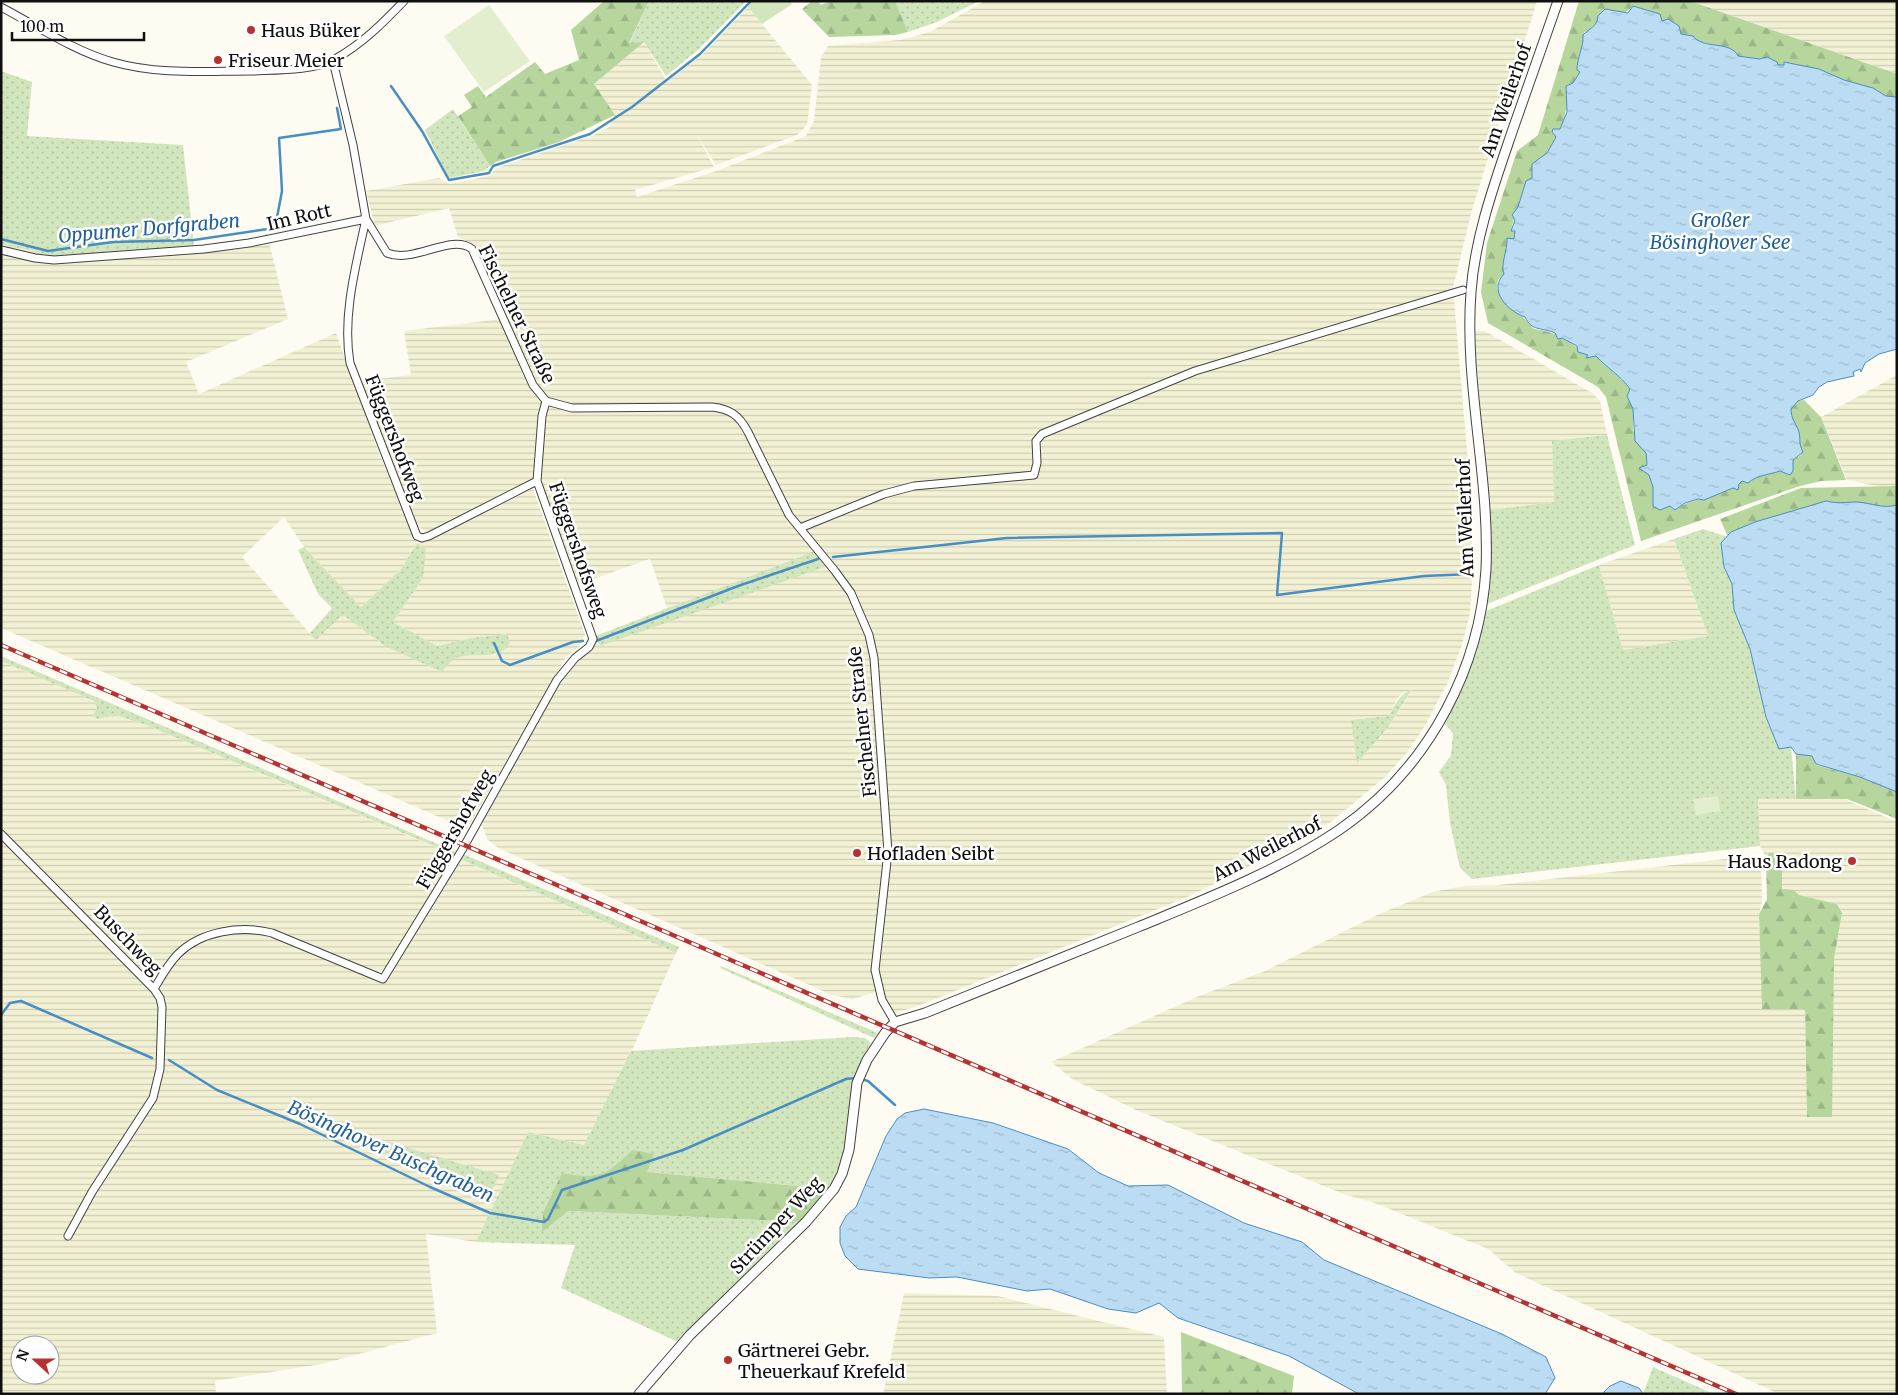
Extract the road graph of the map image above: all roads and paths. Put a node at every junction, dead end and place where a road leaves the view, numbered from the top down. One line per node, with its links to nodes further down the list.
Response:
1 (404, 1): 4 (street)
2 (1558, 1): 15 (street, Am Weilerhof)
3 (1, 7): 4 (street)
4 (333, 61): 5 (street, Fischelner Straße)
5 (366, 219): 6 (street, Im Rott); 8 (street, Fischelner Straße); 9 (street, Függershofweg)
6 (1, 250)
7 (1463, 290): 10 (street)
8 (546, 402): 9 (street, Függershofsweg); 10 (street, Fischelner Straße)
9 (537, 480): 11 (street, Függershofsweg)
10 (800, 528): 15 (street, Fischelner Straße)
11 (589, 647): 13 (street, Függershofweg)
12 (1, 834): 14 (street, Buschweg)
13 (383, 979): 14 (street, Buschweg)
14 (154, 989): 16 (street)
15 (895, 1022): 17 (street, Strümper Weg)
16 (68, 1236)
17 (639, 1394)

